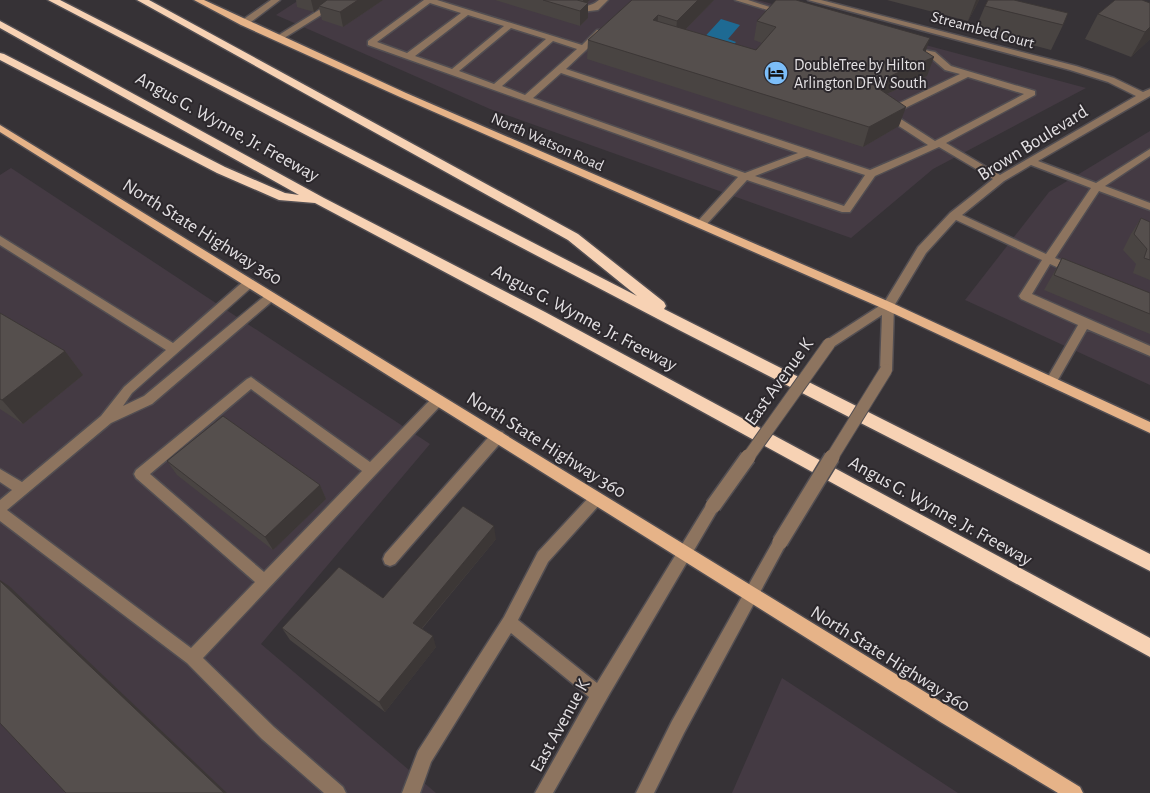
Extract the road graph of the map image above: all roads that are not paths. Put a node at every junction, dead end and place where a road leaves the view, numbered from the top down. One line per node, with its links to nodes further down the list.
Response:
1 (53, 0): 48 (highway, Angus G. Wynne, Jr. Freeway)
2 (142, 0): 48 (highway)
3 (198, 0): 12 (main road, North Watson Road)
4 (276, 0): 12 (street)
5 (341, 0): 16 (street)
6 (547, 0): 7 (street)
7 (604, 0)
8 (738, 0): 11 (street)
9 (812, 0): 26 (street, Streambed Court)
10 (467, 12): 14 (street); 21 (street); 21 (street)
11 (794, 15)
12 (244, 23): 16 (main road, North Watson Road)
13 (0, 24): 37 (highway, Angus G. Wynne, Jr. Freeway)
14 (510, 25): 17 (street); 23 (street)
15 (607, 26): 19 (street)
16 (278, 38): 40 (main road, North Watson Road)
17 (552, 38): 19 (street); 25 (street)
18 (905, 46): 24 (street)
19 (583, 48): 22 (street)
20 (0, 56): 37 (highway)
21 (409, 56): 23 (street)
22 (560, 70): 27 (street); 31 (street)
23 (453, 72): 25 (street)
24 (967, 74): 29 (street); 29 (street)
25 (496, 87): 27 (street)
26 (1147, 94): 32 (street, Brown Boulevard)
27 (527, 98): 34 (street)
28 (0, 128): 44 (main road, North State Highway 360)
29 (937, 144): 33 (street); 35 (street)
30 (1150, 152): 36 (street)
31 (806, 153): 33 (street); 34 (street)
32 (1029, 161): 35 (street, Brown Boulevard); 36 (street)
33 (871, 174): 34 (street)
34 (745, 176): 40 (street)
35 (1000, 179): 39 (street, Brown Boulevard)
36 (1096, 188): 38 (street); 42 (street)
37 (320, 201): 68 (highway, Angus G. Wynne, Jr. Freeway)
38 (1150, 207)
39 (954, 215): 42 (street); 46 (street, Brown Boulevard)
40 (701, 224): 46 (main road, North Watson Road)
41 (0, 240): 49 (street)
42 (1048, 259): 43 (street); 47 (street)
43 (1082, 274)
44 (249, 283): 45 (main road, North State Highway 360); 49 (street)
45 (271, 297): 52 (main road, North State Highway 360); 53 (street)
46 (888, 306): 51 (main road); 62 (street, East Avenue K, bridge); 66 (street, bridge)
47 (1085, 323): 50 (street); 51 (street)
48 (684, 326): 64 (highway, Angus G. Wynne, Jr. Freeway)
49 (174, 349): 53 (street)
50 (1150, 351)
51 (1051, 382): 54 (main road)
52 (438, 400): 55 (main road, North State Highway 360); 56 (street)
53 (106, 420): 58 (street)
54 (1150, 428)
55 (498, 436): 59 (main road, North State Highway 360); 63 (street)
56 (371, 470): 65 (street); 65 (street)
57 (0, 475): 58 (street)
58 (23, 490): 60 (street)
59 (596, 499): 62 (main road, North State Highway 360); 67 (street)
60 (0, 508)
61 (0, 513): 69 (street)
62 (684, 554): 66 (main road, North State Highway 360); 70 (street, East Avenue K)
63 (390, 559)
64 (1150, 563)
65 (265, 582): 69 (street)
66 (751, 595): 74 (street); 75 (main road, North State Highway 360)
67 (509, 622): 70 (street); 72 (street)
68 (1150, 648)
69 (192, 658): 71 (street)
70 (599, 696): 73 (street, East Avenue K)
71 (337, 793)
72 (412, 793)
73 (544, 793)
74 (645, 793)
75 (1074, 793)

